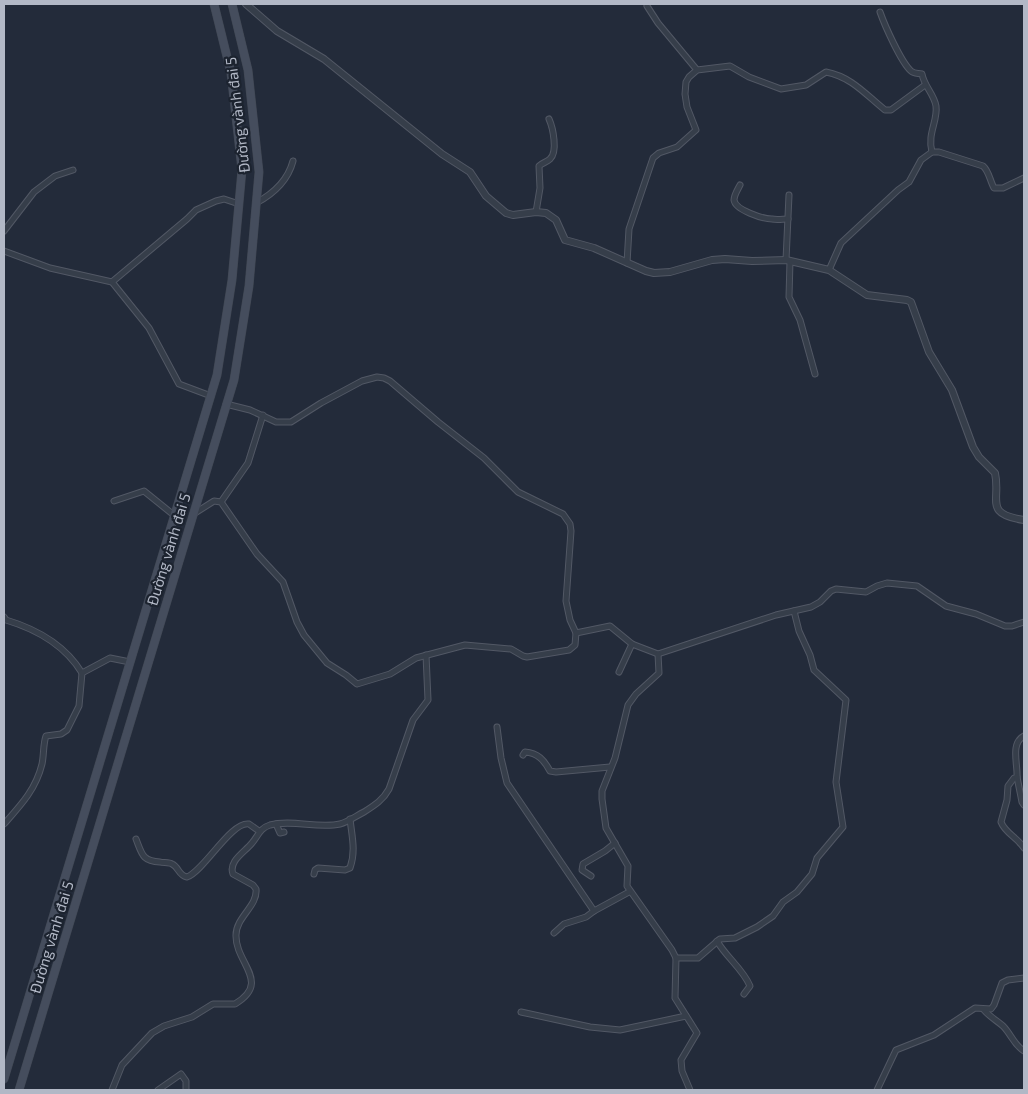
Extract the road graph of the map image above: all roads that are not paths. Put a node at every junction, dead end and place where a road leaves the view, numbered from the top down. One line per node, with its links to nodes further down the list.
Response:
1 (214, 4): 16 (main road, Đường vành đai 5)
2 (232, 4): 15 (main road, Đường vành đai 5)
3 (246, 4): 17 (street)
4 (647, 6): 6 (street)
5 (880, 12): 7 (street)
6 (697, 70): 7 (street); 22 (street)
7 (925, 85): 9 (street)
8 (549, 119): 17 (street)
9 (932, 152): 12 (street); 23 (street)
10 (293, 161): 15 (street)
11 (73, 170): 19 (street)
12 (1024, 178)
13 (740, 185): 18 (street)
14 (788, 196): 18 (street)
15 (256, 203): 27 (main road, Đường vành đai 5)
16 (239, 204): 24 (street); 26 (main road, Đường vành đai 5)
17 (536, 212): 22 (street)
18 (788, 219): 21 (street)
19 (4, 231)
20 (4, 252): 24 (street)
21 (788, 261): 22 (street); 23 (street); 25 (street)
22 (627, 263)
23 (829, 270): 33 (street)
24 (112, 282): 26 (street)
25 (815, 374)
26 (211, 396): 31 (main road, Đường vành đai 5)
27 (226, 404): 28 (street); 32 (main road, Đường vành đai 5)
28 (263, 415): 30 (street); 37 (street)
29 (114, 501): 31 (street)
30 (221, 502): 32 (street); 40 (street)
31 (175, 516): 41 (main road, Đường vành đai 5)
32 (193, 516): 72 (main road, Đường vành đai 5)
33 (1024, 520)
34 (794, 611): 36 (street); 39 (street); 63 (street)
35 (4, 617): 43 (street)
36 (1024, 622)
37 (576, 633): 38 (street); 40 (street)
38 (632, 644): 39 (street); 42 (street)
39 (658, 654): 47 (street)
40 (426, 655): 50 (street)
41 (130, 662): 43 (street); 71 (main road, Đường vành đai 5)
42 (619, 672)
43 (82, 673): 51 (street)
44 (497, 727): 61 (street)
45 (1024, 736): 48 (street)
46 (523, 755): 47 (street)
47 (610, 767): 56 (street)
48 (1017, 777): 49 (street); 57 (street)
49 (1024, 805)
50 (350, 819): 52 (street); 58 (street)
51 (4, 824)
52 (276, 824): 53 (street); 54 (street)
53 (259, 831): 55 (street); 73 (street)
54 (284, 832)
55 (136, 839)
56 (615, 843): 59 (street); 60 (street)
57 (1024, 848)
58 (314, 874)
59 (591, 876)
60 (630, 892): 61 (street); 64 (street)
61 (594, 911): 62 (street)
62 (554, 933)
63 (717, 941): 64 (street); 66 (street)
64 (676, 958): 69 (street)
65 (1024, 978): 67 (street)
66 (744, 994)
67 (984, 1009): 70 (street); 77 (street)
68 (521, 1012): 69 (street)
69 (686, 1016): 76 (street)
70 (1024, 1051)
71 (4, 1079)
72 (19, 1090)
73 (112, 1090)
74 (158, 1090): 75 (street)
75 (186, 1090)
76 (690, 1090)
77 (877, 1090)

